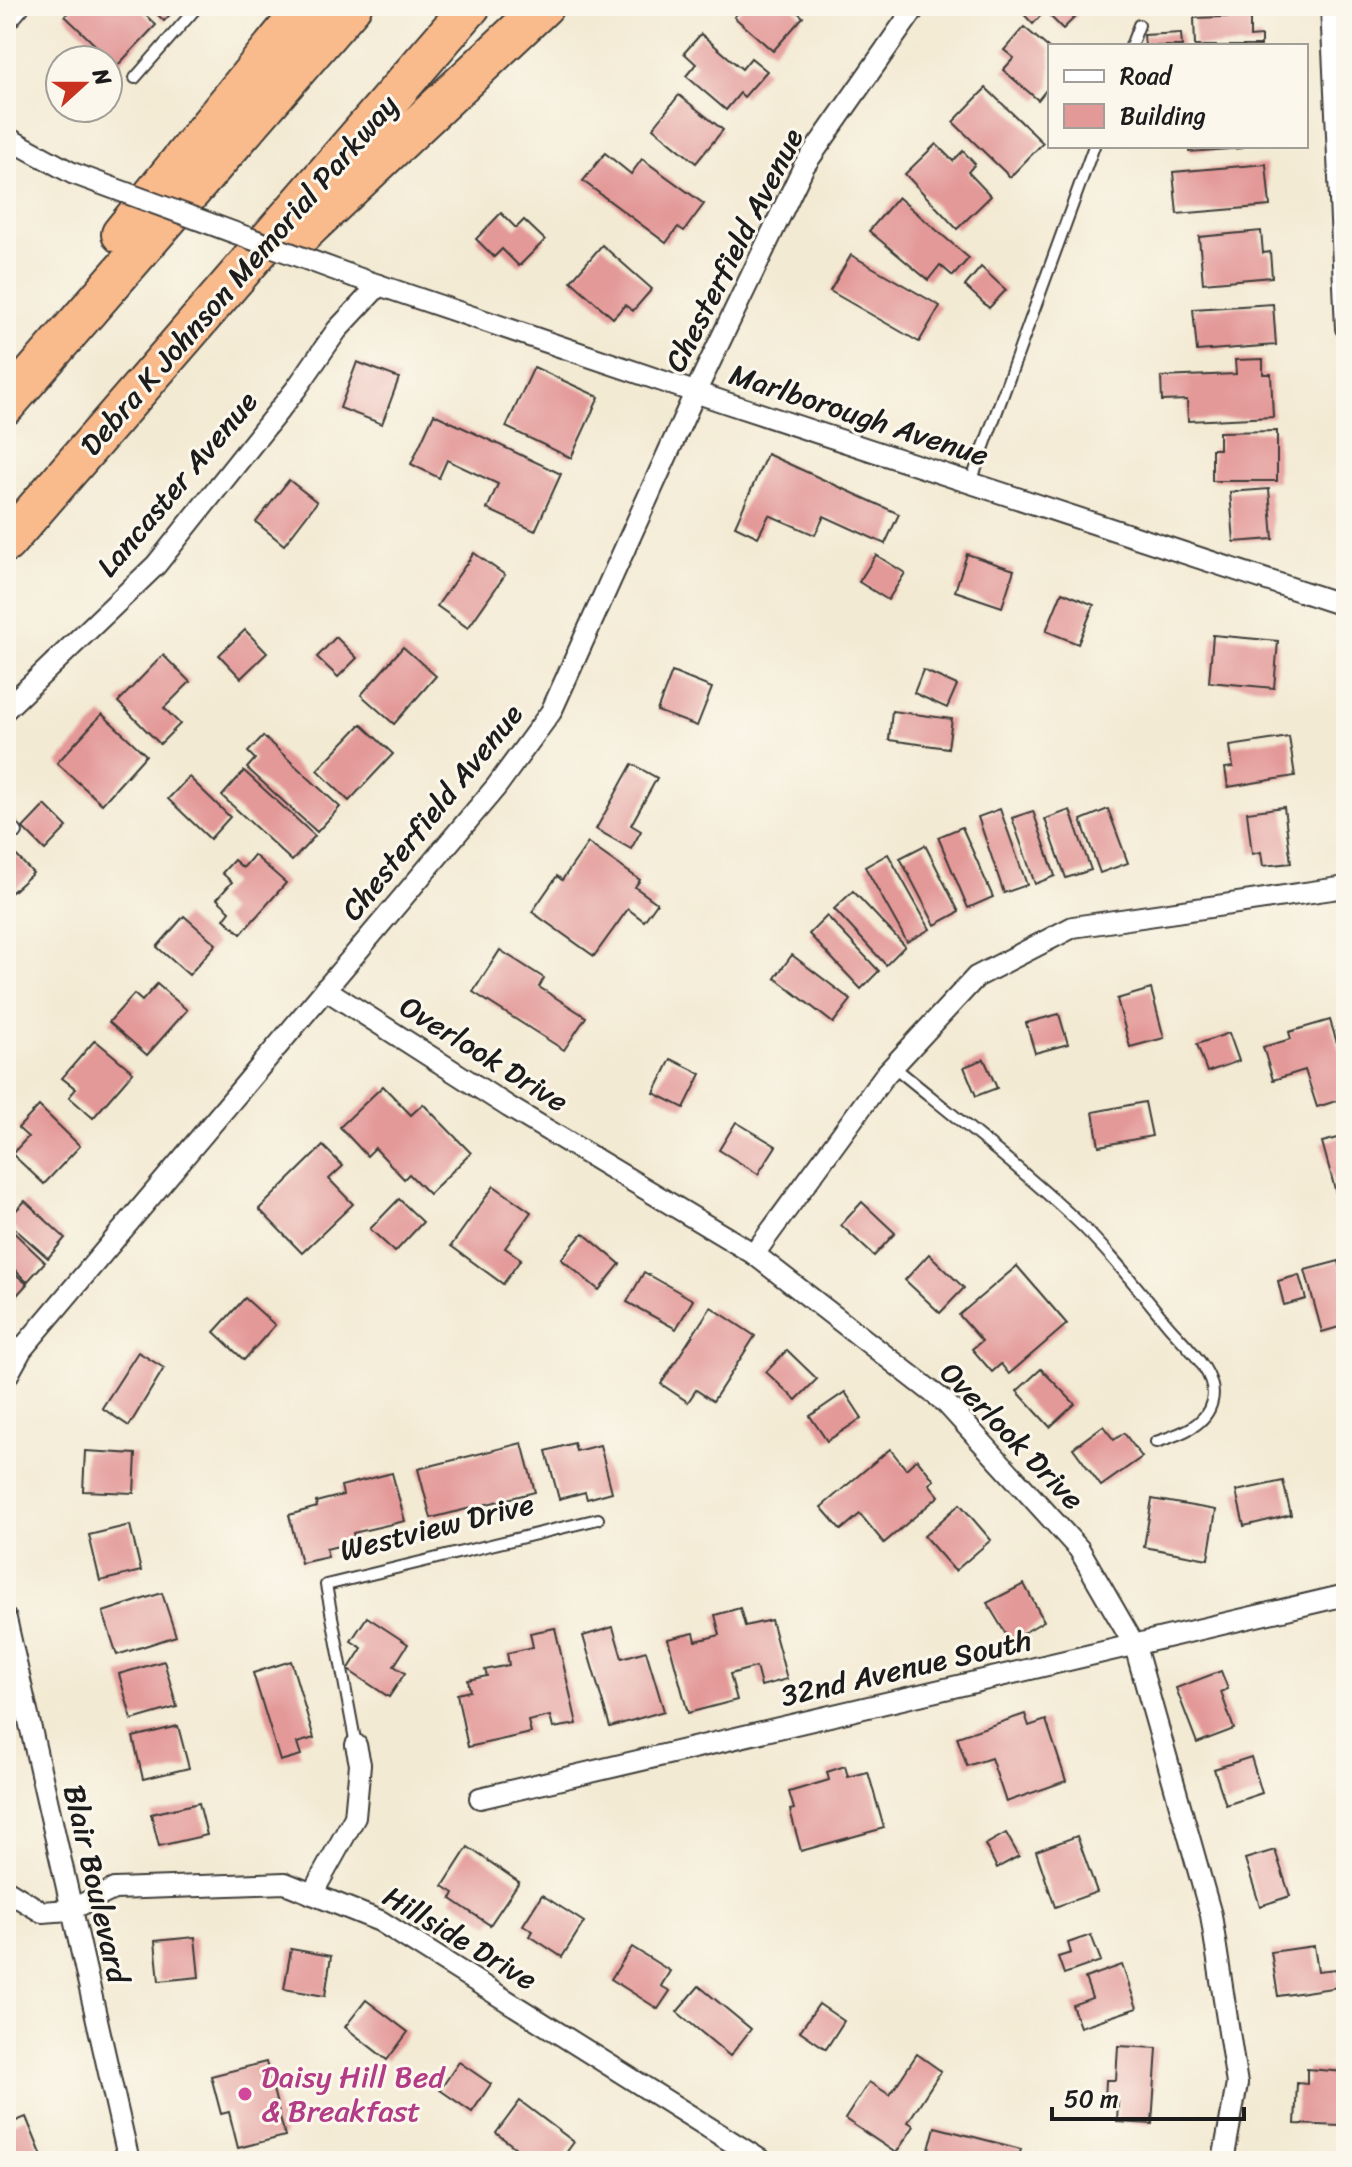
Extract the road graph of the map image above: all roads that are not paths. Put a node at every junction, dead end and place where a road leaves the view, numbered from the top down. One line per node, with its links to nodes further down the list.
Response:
1 (19, 6): 9 (street)
2 (198, 6): 12 (lane)
3 (306, 6): 17 (highway)
4 (352, 6): 20 (highway)
5 (471, 6): 18 (highway, Debra K Johnson Memorial Parkway)
6 (544, 6): 18 (highway)
7 (916, 6): 19 (street, Chesterfield Avenue)
8 (1331, 6): 16 (street)
9 (6, 21)
10 (1139, 25): 11 (lane)
11 (1132, 44)
12 (135, 78)
13 (6, 137): 15 (street, Marlborough Avenue, bridge)
14 (1093, 148): 21 (lane)
15 (379, 285): 19 (street, Marlborough Avenue); 24 (street, Lancaster Avenue)
16 (1346, 328)
17 (6, 375)
18 (146, 382): 22 (highway, Debra K Johnson Memorial Parkway)
19 (695, 393): 21 (street, Marlborough Avenue); 28 (street, Chesterfield Avenue)
20 (6, 405)
21 (971, 482): 23 (street, Marlborough Avenue)
22 (6, 543)
23 (1346, 606)
24 (6, 709)
25 (6, 818): 26 (lane)
26 (17, 832)
27 (1346, 887): 29 (street)
28 (325, 989): 30 (street, Overlook Drive); 31 (street, Chesterfield Avenue)
29 (893, 1066): 30 (street); 32 (lane)
30 (754, 1254): 36 (street, Overlook Drive)
31 (6, 1378)
32 (1156, 1442)
33 (598, 1519): 37 (lane, Westview Drive)
34 (1346, 1595): 36 (street, 32nd Avenue South)
35 (6, 1619): 41 (street, Blair Boulevard)
36 (1135, 1646): 38 (street, 32nd Avenue South); 44 (street, Overlook Drive)
37 (356, 1745): 40 (street, Westview Drive)
38 (480, 1798)
39 (6, 1890): 41 (street)
40 (312, 1894): 41 (street, Hillside Drive); 43 (street, Hillside Drive)
41 (70, 1910): 42 (street, Blair Boulevard)
42 (129, 2161)
43 (762, 2161)
44 (1223, 2161)

